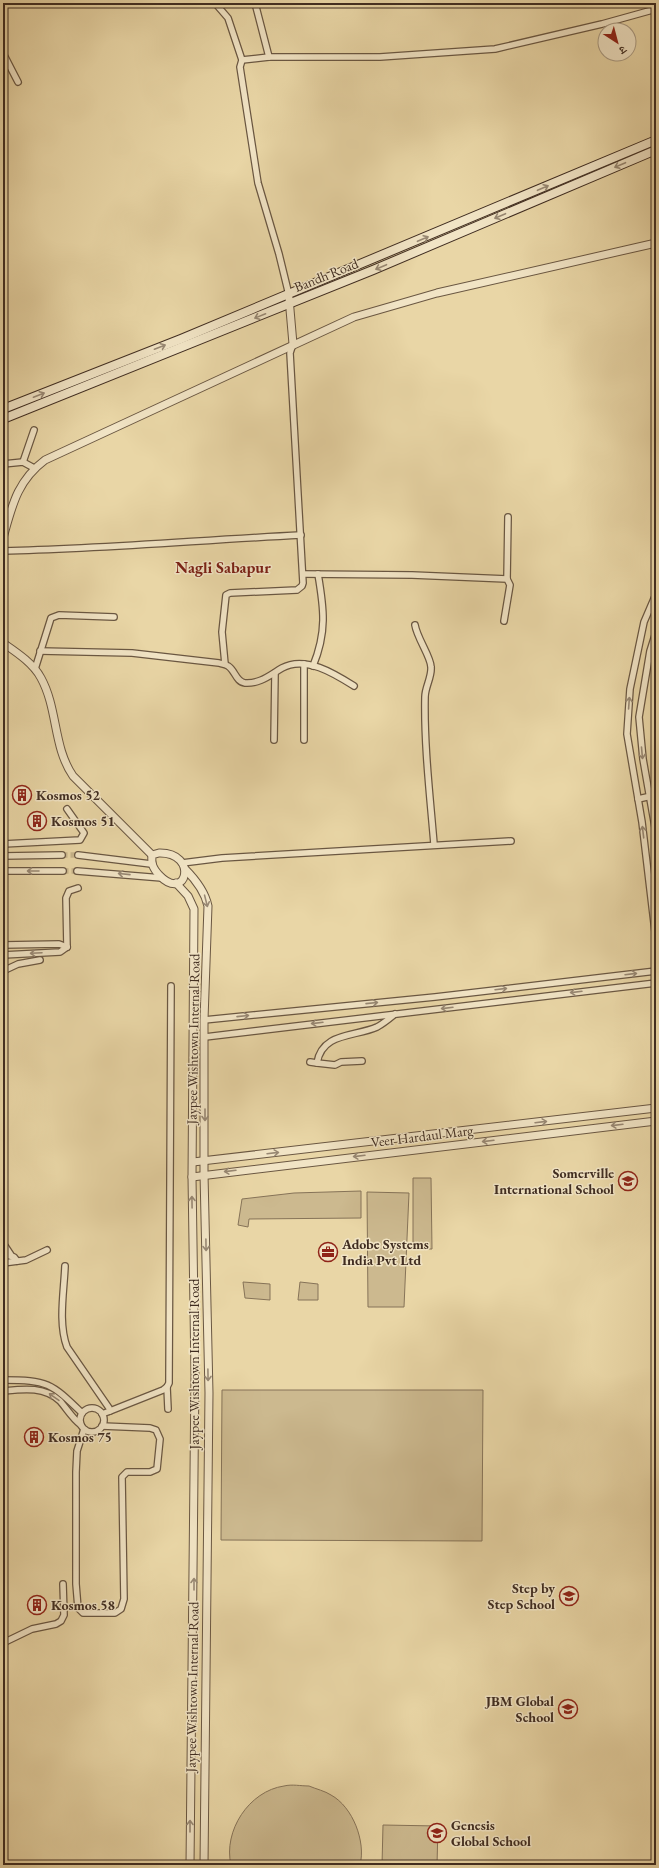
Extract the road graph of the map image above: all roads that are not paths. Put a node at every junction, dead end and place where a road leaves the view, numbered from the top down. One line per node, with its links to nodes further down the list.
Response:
1 (215, 3): 6 (street)
2 (255, 3): 5 (street)
3 (656, 9): 5 (street)
4 (3, 53): 7 (street)
5 (269, 57): 6 (street)
6 (242, 60): 11 (street)
7 (18, 82)
8 (656, 140): 11 (main road, Bandh Road, one-way to 8)
9 (656, 150): 12 (main road, Bandh Road, one-way to 12)
10 (656, 243): 13 (street)
11 (289, 294): 12 (street); 14 (main road, Bandh Road, one-way to 11)
12 (290, 304): 13 (street); 15 (main road, Bandh Road, one-way to 15)
13 (293, 344): 19 (street); 21 (street)
14 (3, 409)
15 (3, 419)
16 (34, 430): 17 (street)
17 (23, 462): 18 (street); 19 (street)
18 (3, 464)
19 (34, 468): 22 (street)
20 (508, 517): 26 (street)
21 (300, 535): 23 (street); 24 (street)
22 (3, 538)
23 (3, 551)
24 (303, 574): 25 (street); 34 (street)
25 (318, 574): 26 (street); 36 (street)
26 (507, 579): 29 (street)
27 (656, 594): 44 (street, one-way to 27)
28 (114, 617): 33 (street)
29 (504, 621)
30 (414, 625): 49 (street)
31 (656, 632): 43 (street, one-way to 43)
32 (3, 643): 37 (street)
33 (40, 651): 34 (street); 37 (street)
34 (225, 664): 38 (street)
35 (304, 664): 36 (street); 38 (street); 41 (street)
36 (313, 666): 39 (street)
37 (35, 669): 52 (street)
38 (274, 673): 40 (street)
39 (354, 686)
40 (274, 740)
41 (304, 740)
42 (656, 795): 43 (street)
43 (649, 796): 44 (street); 46 (street)
44 (638, 799): 62 (street, one-way to 44)
45 (67, 809): 48 (street)
46 (656, 833)
47 (511, 841): 49 (street)
48 (3, 844)
49 (434, 844): 55 (street)
50 (62, 855): 53 (street)
51 (78, 855): 54 (street)
52 (152, 855): 54 (street); 55 (street, Jaypee Wishtown Internal Road)
53 (3, 856)
54 (151, 864): 59 (street)
55 (184, 866): 60 (street); 72 (street, Jaypee Wishtown Internal Road, one-way to 72)
56 (3, 871): 57 (street, one-way to 56)
57 (63, 871)
58 (77, 871): 59 (street, Jaypee Wishtown Internal Road, one-way to 58)
59 (162, 878): 60 (street, Jaypee Wishtown Internal Road)
60 (176, 883): 80 (street, Jaypee Wishtown Internal Road)
61 (78, 888): 64 (street)
62 (656, 940)
63 (3, 945): 64 (street)
64 (66, 947): 65 (street, one-way to 65)
65 (3, 955)
66 (40, 960): 67 (street)
67 (3, 971)
68 (656, 971): 72 (street, one-way to 68)
69 (656, 982): 71 (street, one-way to 71)
70 (171, 986): 91 (street)
71 (395, 1014): 73 (street, one-way to 73); 76 (street)
72 (204, 1020): 73 (street, Jaypee Wishtown Internal Road)
73 (205, 1037): 79 (street, Jaypee Wishtown Internal Road, one-way to 79)
74 (362, 1061): 76 (street)
75 (310, 1062): 76 (street)
76 (317, 1063)
77 (656, 1108): 79 (street, Veer Hardaul Marg, one-way to 77)
78 (656, 1121): 81 (street, Veer Hardaul Marg, one-way to 81)
79 (205, 1161): 80 (street, Veer Hardaul Marg); 81 (street, Jaypee Wishtown Internal Road)
80 (193, 1162): 82 (street, Jaypee Wishtown Internal Road)
81 (204, 1174): 82 (street, Veer Hardaul Marg); 102 (street, Jaypee Wishtown Internal Road, one-way to 102)
82 (192, 1177): 101 (street, Jaypee Wishtown Internal Road, one-way to 82)
83 (3, 1243): 86 (street)
84 (47, 1250): 87 (street)
85 (3, 1254): 86 (street)
86 (11, 1255): 87 (street)
87 (17, 1261): 88 (street)
88 (3, 1263)
89 (66, 1266): 94 (street)
90 (3, 1380): 95 (street)
91 (167, 1387): 93 (street); 94 (street)
92 (3, 1391): 98 (street, one-way to 92)
93 (168, 1409)
94 (110, 1411): 96 (street)
95 (82, 1413): 96 (street); 98 (street)
96 (102, 1414): 97 (street)
97 (102, 1426): 98 (street); 98 (street)
98 (82, 1427)
99 (63, 1584): 100 (street)
100 (3, 1643)
101 (190, 1865)
102 (204, 1865)

